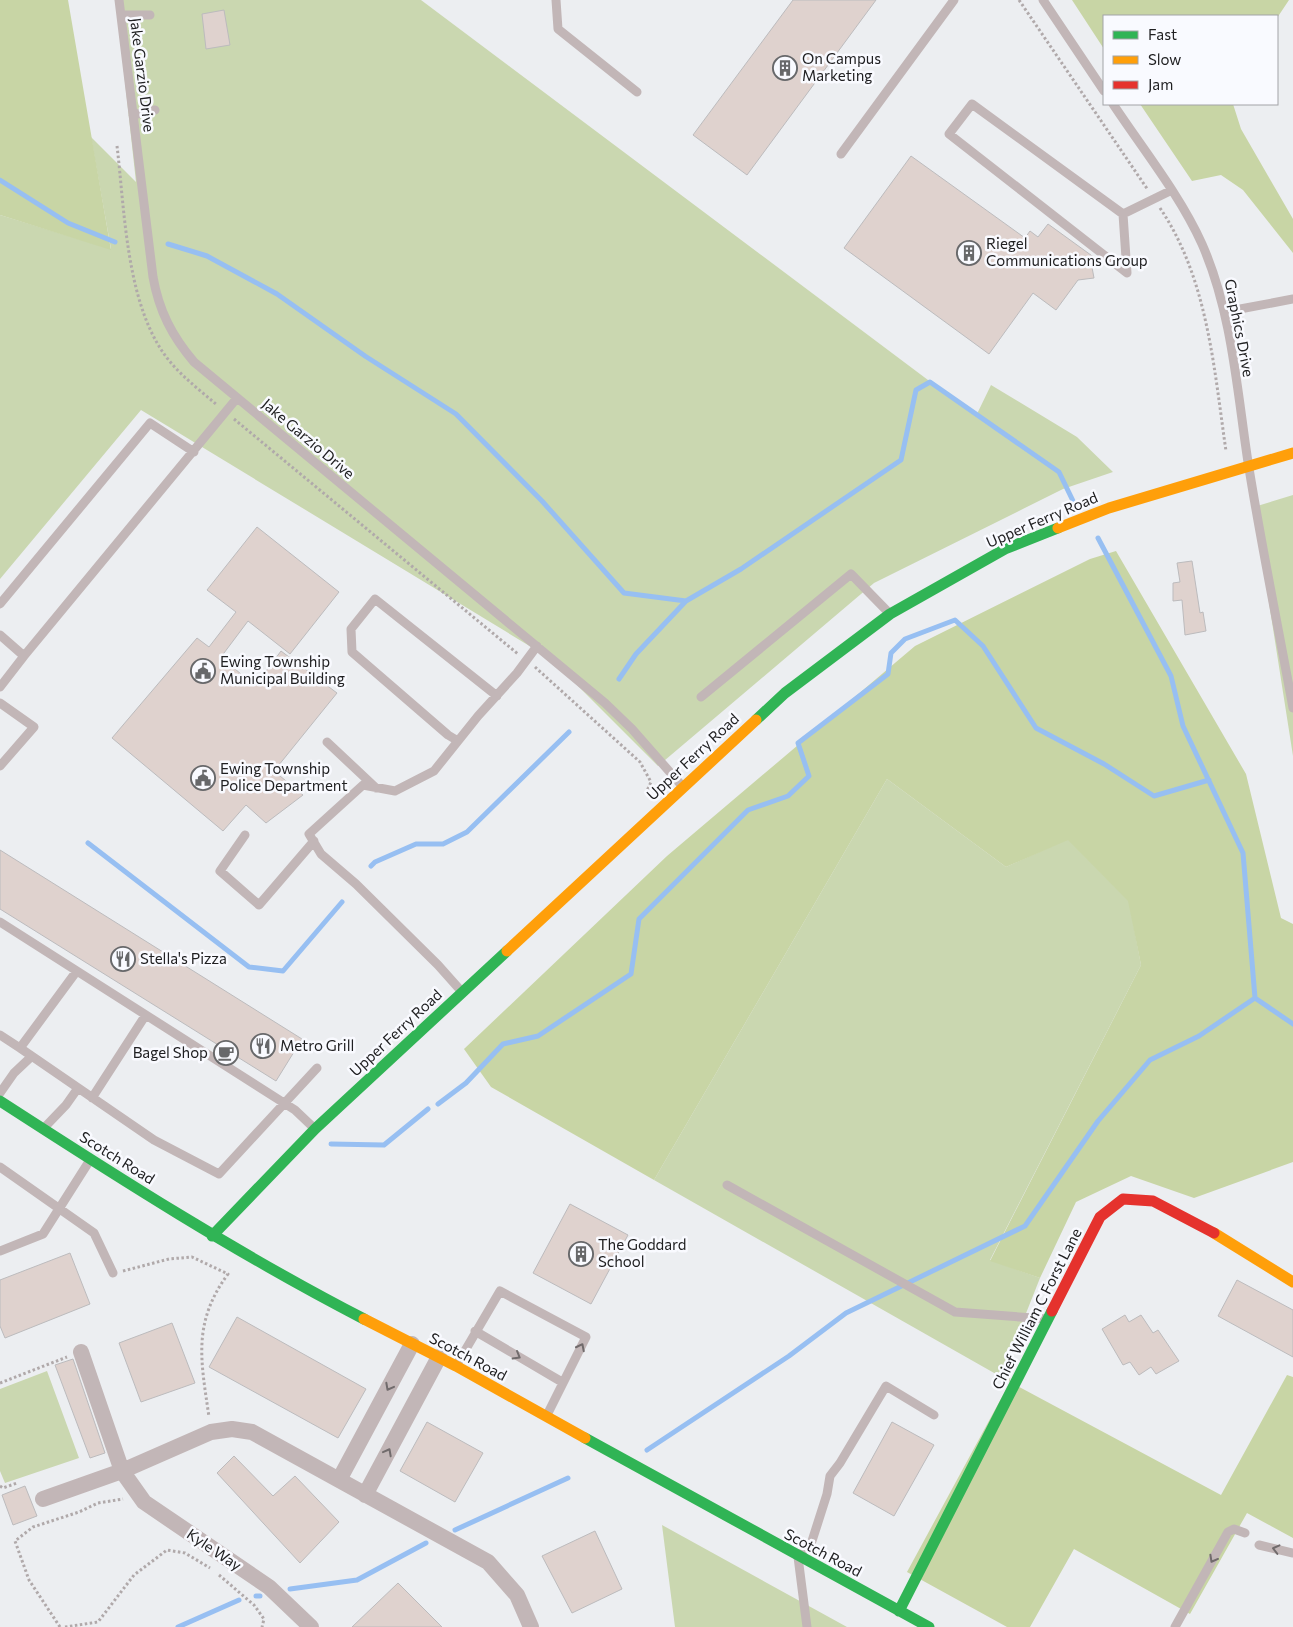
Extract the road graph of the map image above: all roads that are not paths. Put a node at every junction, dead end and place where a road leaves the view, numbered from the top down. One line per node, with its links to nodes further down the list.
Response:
1 (119, 0): 5 (lane, Jake Garzio Drive)
2 (556, 0): 8 (lane)
3 (954, 0): 12 (lane)
4 (1043, 0): 7 (lane)
5 (121, 15): 6 (lane); 11 (lane, Jake Garzio Drive)
6 (150, 15)
7 (1103, 90)
8 (637, 92)
9 (1113, 105): 13 (lane, Graphics Drive)
10 (155, 110): 11 (lane)
11 (133, 114): 17 (lane, Jake Garzio Drive)
12 (841, 154)
13 (1170, 191): 14 (lane); 16 (lane, Graphics Drive)
14 (1123, 214): 14 (lane)
15 (1293, 299): 16 (lane)
16 (1224, 312): 20 (lane, Graphics Drive)
17 (237, 398): 18 (lane); 24 (lane, Jake Garzio Drive)
18 (194, 452): 21 (lane); 25 (lane)
19 (1293, 453): 20 (main road, Upper Ferry Road)
20 (1249, 465): 22 (main road, Upper Ferry Road); 30 (lane, Graphics Drive)
21 (0, 604)
22 (890, 614): 28 (lane); 34 (main road, Upper Ferry Road)
23 (0, 635): 25 (lane)
24 (537, 646): 27 (lane); 34 (lane, Jake Garzio Drive)
25 (24, 656): 26 (lane)
26 (0, 686)
27 (497, 696): 31 (lane); 31 (lane)
28 (701, 697)
29 (0, 703): 33 (lane)
30 (1293, 708)
31 (458, 741): 35 (lane)
32 (327, 742): 35 (lane)
33 (0, 766)
34 (683, 787): 40 (main road, Upper Ferry Road)
35 (376, 788): 37 (lane)
36 (245, 835): 37 (lane)
37 (314, 841): 40 (lane)
38 (0, 922): 39 (lane)
39 (76, 972): 41 (lane); 43 (lane)
40 (462, 992): 52 (main road, Upper Ferry Road)
41 (145, 1016): 48 (lane); 50 (lane)
42 (0, 1035): 43 (lane)
43 (20, 1048): 44 (lane)
44 (32, 1056): 46 (lane); 47 (lane)
45 (317, 1068): 50 (lane)
46 (78, 1088): 48 (lane); 51 (lane)
47 (0, 1093)
48 (92, 1098): 50 (lane)
49 (0, 1101): 51 (main road, Scotch Road)
50 (284, 1104): 52 (lane)
51 (43, 1129): 53 (main road, Scotch Road)
52 (315, 1129): 57 (main road, Upper Ferry Road)
53 (90, 1160): 56 (lane); 57 (main road, Scotch Road)
54 (0, 1167): 56 (lane)
55 (727, 1185): 61 (lane)
56 (60, 1209): 58 (lane); 59 (lane)
57 (212, 1236): 63 (main road, Scotch Road)
58 (0, 1251)
59 (113, 1273)
60 (1293, 1282): 61 (main road, Chief William C Forst Lane)
61 (1047, 1319): 78 (main road, Chief William C Forst Lane)
62 (475, 1331): 66 (lane); 67 (lane, one-way to 67); 67 (lane, one-way to 62)
63 (412, 1344): 65 (main road, Scotch Road); 71 (street, one-way to 71)
64 (82, 1352): 70 (street, Kyle Way)
65 (439, 1358): 66 (main road, Scotch Road); 72 (street, one-way to 65)
66 (456, 1366): 69 (main road, Scotch Road)
67 (562, 1382): 69 (lane)
68 (934, 1415): 77 (lane)
69 (546, 1416): 77 (main road, Scotch Road)
70 (122, 1471): 71 (street); 73 (street); 79 (street, Kyle Way)
71 (339, 1480): 72 (street)
72 (365, 1495): 80 (street)
73 (43, 1499)
74 (1245, 1533): 83 (lane, one-way to 83)
75 (1260, 1544): 76 (lane, one-way to 75)
76 (1293, 1553)
77 (798, 1557): 78 (main road, Scotch Road); 81 (lane)
78 (899, 1611): 82 (main road, Scotch Road)
79 (311, 1627)
80 (531, 1627)
81 (807, 1627)
82 (929, 1627)
83 (1175, 1627)

